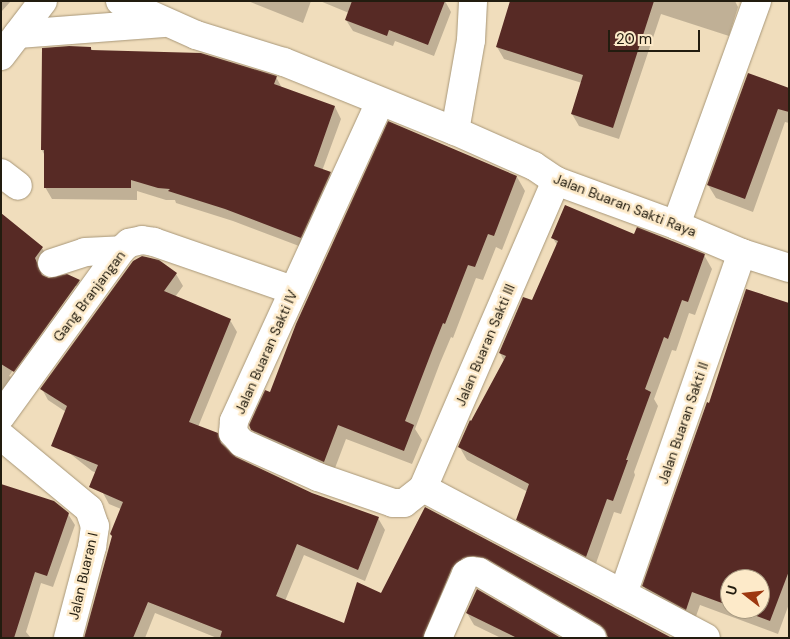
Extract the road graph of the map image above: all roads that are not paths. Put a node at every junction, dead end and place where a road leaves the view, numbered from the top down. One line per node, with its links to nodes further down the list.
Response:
1 (43, 1): 6 (street)
2 (120, 1): 5 (street, Jalan Buaran Sakti Raya)
3 (473, 1): 9 (street)
4 (757, 1): 11 (street)
5 (168, 23): 6 (street); 8 (street, Jalan Buaran Sakti Raya)
6 (18, 34): 7 (street)
7 (1, 56)
8 (380, 102): 9 (street, Jalan Buaran Sakti Raya); 16 (street, Jalan Buaran Sakti IV)
9 (455, 131): 10 (street, Jalan Buaran Sakti Raya)
10 (556, 180): 11 (street, Jalan Buaran Sakti Raya); 19 (street, Jalan Buaran Sakti III)
11 (676, 225): 13 (street, Jalan Buaran Sakti Raya)
12 (122, 250): 14 (street); 16 (street, Gang Branjangan); 17 (street, Gang Branjangan)
13 (742, 253): 15 (street, Jalan Buaran Sakti Raya); 20 (street, Jalan Buaran Sakti II)
14 (52, 262)
15 (789, 268)
16 (293, 290): 19 (street, Jalan Buaran Sakti IV)
17 (1, 416)
18 (1, 436): 21 (street, Jalan Buaran I)
19 (413, 495): 20 (street)
20 (623, 594): 24 (street)
21 (68, 638)
22 (438, 638): 23 (street)
23 (592, 638)
24 (706, 638)

